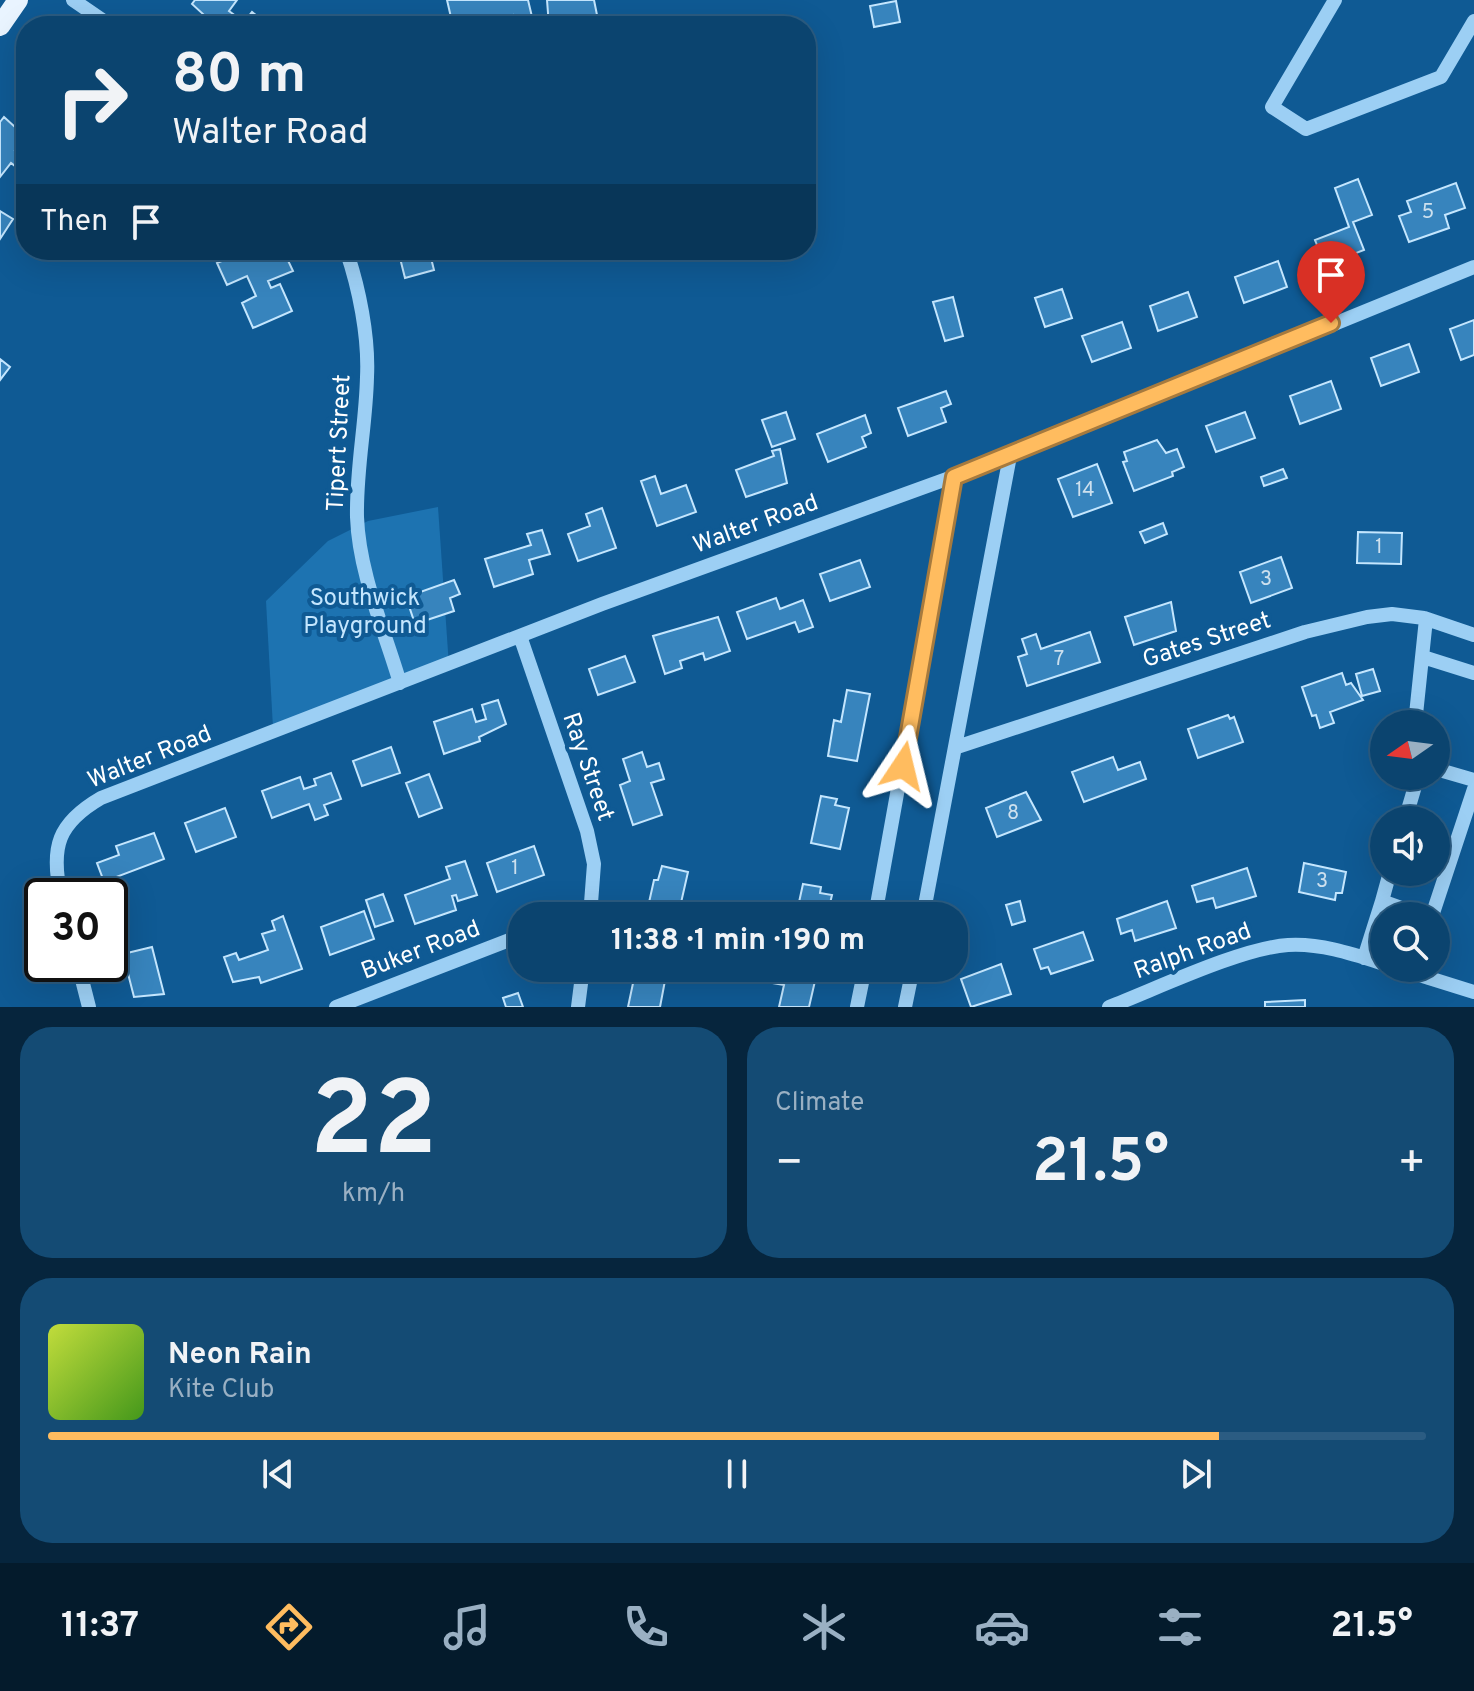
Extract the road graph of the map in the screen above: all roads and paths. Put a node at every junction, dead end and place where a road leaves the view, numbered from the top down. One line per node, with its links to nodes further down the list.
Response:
1 (18, 0): 6 (main road)
2 (73, 0): 4 (street)
3 (1335, 0): 5 (street)
4 (96, 16)
5 (1474, 21)
6 (0, 26)
7 (348, 260): 16 (street, Tipert Street)
8 (1474, 267): 9 (street, Walter Road)
9 (1010, 456): 10 (street, Walter Road); 18 (street)
10 (954, 477): 13 (street, Walter Road); 26 (street)
11 (1426, 619): 12 (street, Gates Street); 14 (street); 18 (street, Gates Street)
12 (1474, 635)
13 (520, 636): 16 (street, Walter Road); 25 (street, Ray Street)
14 (1423, 657): 15 (street); 17 (street)
15 (1474, 673)
16 (400, 683): 22 (street, Walter Road)
17 (1417, 710)
18 (957, 747): 27 (street)
19 (1450, 773): 20 (street)
20 (1474, 780)
21 (1474, 789): 28 (street)
22 (57, 878)
23 (1386, 886): 24 (street)
24 (1382, 901): 30 (street)
25 (591, 902)
26 (878, 902)
27 (926, 902)
28 (1437, 902)
29 (508, 940): 39 (street, Buker Road)
30 (1364, 958): 31 (street, Ralph Road); 43 (street, Ralph Road)
31 (1370, 960)
32 (83, 982): 38 (street)
33 (581, 982): 40 (street)
34 (862, 982): 41 (street)
35 (910, 982): 42 (street)
36 (1442, 982): 37 (street)
37 (1474, 992)
38 (89, 1007)
39 (336, 1007)
40 (578, 1007)
41 (857, 1007)
42 (905, 1007)
43 (1109, 1007)

